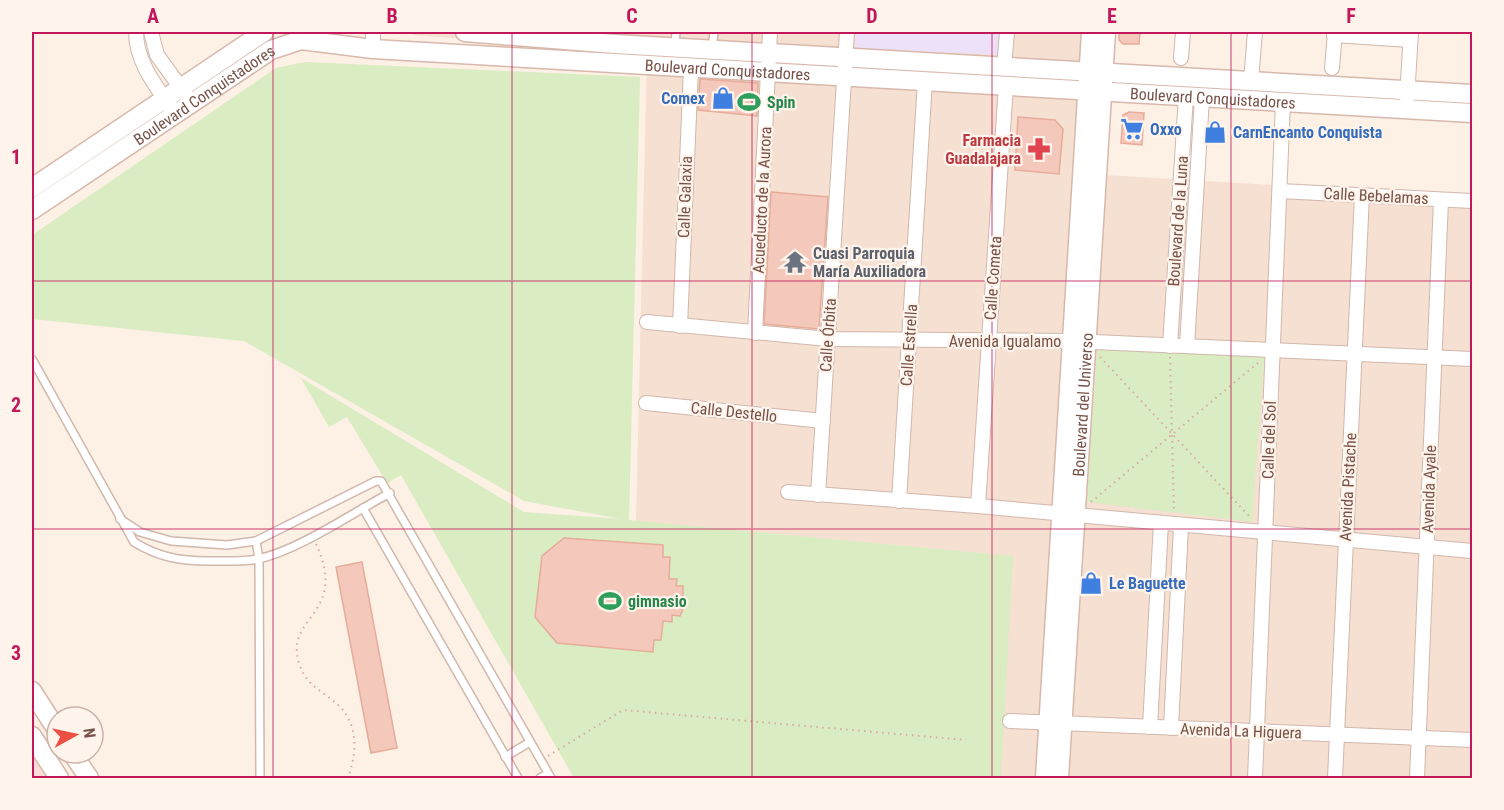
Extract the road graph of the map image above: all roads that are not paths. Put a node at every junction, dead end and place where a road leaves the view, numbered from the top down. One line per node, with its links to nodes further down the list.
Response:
1 (264, 32): 30 (street, Boulevard Conquistadores)
2 (465, 32): 14 (street, Boulevard Conquistadores)
3 (770, 32): 20 (street, Acueducto de la Aurora)
4 (847, 32): 18 (street, Calle Órbita)
5 (1007, 32): 22 (street)
6 (1091, 32): 25 (street, Boulevard del Universo)
7 (1106, 32): 25 (street, Boulevard del Universo)
8 (1183, 32): 19 (street)
9 (1255, 32): 28 (street)
10 (1335, 33): 12 (street); 24 (street)
11 (151, 35): 13 (street); 30 (street)
12 (1411, 36): 31 (street)
13 (136, 38): 35 (street)
14 (616, 38): 16 (street, Boulevard Conquistadores); 21 (street)
15 (373, 40): 21 (street, Boulevard Conquistadores); 37 (street, Boulevard Conquistadores)
16 (675, 40): 17 (street, Boulevard Conquistadores)
17 (713, 40): 20 (street, Boulevard Conquistadores)
18 (845, 56): 20 (street, Boulevard Conquistadores); 22 (street, Boulevard Conquistadores); 26 (street, Calle Órbita)
19 (1180, 58)
20 (769, 62): 23 (street, Boulevard Conquistadores); 26 (street, Boulevard Conquistadores); 51 (street, Acueducto de la Aurora)
21 (615, 63): 23 (street, Boulevard Conquistadores)
22 (1004, 67): 25 (street, Boulevard Conquistadores)
23 (691, 68): 50 (street, Calle Galaxia)
24 (1332, 68)
25 (1096, 72): 28 (street, Boulevard Conquistadores); 32 (street, Boulevard del Universo)
26 (844, 76): 27 (street, Boulevard Conquistadores); 52 (street, Calle Órbita)
27 (925, 81): 29 (street, Boulevard Conquistadores); 53 (street, Calle Estrella)
28 (1251, 81): 31 (street, Boulevard Conquistadores)
29 (1006, 85): 32 (street, Boulevard Conquistadores); 55 (street, Calle Cometa)
30 (181, 88): 35 (street, Boulevard Conquistadores); 37 (street)
31 (1407, 90): 33 (street, Boulevard Conquistadores); 38 (street)
32 (1095, 91): 34 (street, Boulevard Conquistadores); 54 (street, Boulevard del Universo)
33 (1473, 94)
34 (1194, 97): 36 (street, Boulevard Conquistadores); 41 (street, Boulevard de la Luna); 43 (street, Boulevard de la Luna)
35 (165, 98): 40 (street); 42 (street, Boulevard Conquistadores)
36 (1283, 102): 38 (street, Boulevard Conquistadores); 44 (street, Calle del Sol)
37 (194, 103): 40 (street, Boulevard Conquistadores)
38 (1406, 109): 39 (street, Boulevard Conquistadores)
39 (1473, 113)
40 (176, 115): 48 (street, Boulevard Conquistadores)
41 (1180, 187): 43 (street); 56 (street, Boulevard de la Luna)
42 (32, 188)
43 (1197, 188): 57 (street, Boulevard de la Luna)
44 (1280, 191): 45 (street, Calle Bebelamas); 58 (street, Calle del Sol)
45 (1362, 195): 46 (street, Calle Bebelamas); 59 (street, Avenida Pistache)
46 (1441, 200): 47 (street, Calle Bebelamas); 60 (street, Avenida Ayale)
47 (1473, 201)
48 (32, 210)
49 (647, 322): 50 (street, Avenida Igualamo)
50 (680, 326): 51 (street, Avenida Igualamo)
51 (755, 333): 52 (street, Avenida Igualamo)
52 (828, 339): 53 (street, Avenida Igualamo); 64 (street, Calle Órbita)
53 (910, 340): 55 (street, Avenida Igualamo); 68 (street, Calle Estrella)
54 (1079, 341): 55 (street, Avenida Igualamo); 56 (street, Avenida Igualamo); 71 (street, Boulevard del Universo)
55 (989, 342): 69 (street, Calle Cometa)
56 (1170, 346): 57 (street, Avenida Igualamo)
57 (1187, 346): 58 (street, Avenida Igualamo)
58 (1273, 350): 59 (street, Avenida Igualamo); 74 (street, Calle del Sol)
59 (1354, 354): 60 (street, Avenida Igualamo); 75 (street, Avenida Pistache)
60 (1434, 357): 62 (street, Avenida Igualamo); 77 (street, Avenida Ayale)
61 (32, 359): 72 (lane)
62 (1473, 359)
63 (646, 403): 64 (street, Calle Destello)
64 (823, 421): 67 (street, Calle Órbita)
65 (788, 492): 67 (street)
66 (390, 493): 70 (lane); 76 (lane); 91 (lane)
67 (818, 495): 68 (street)
68 (899, 501): 69 (street)
69 (978, 507): 71 (street)
70 (363, 508): 79 (lane); 92 (lane)
71 (1068, 515): 73 (street); 83 (street, Boulevard del Universo)
72 (120, 519): 76 (lane); 79 (lane)
73 (1172, 525): 74 (street); 84 (street); 85 (street)
74 (1265, 533): 75 (street); 86 (street, Calle del Sol)
75 (1346, 541): 77 (street); 87 (street, Avenida Pistache)
76 (256, 542): 79 (lane)
77 (1427, 549): 78 (street); 89 (street, Avenida Ayale)
78 (1473, 550)
79 (259, 559): 97 (lane)
80 (32, 691): 81 (street)
81 (45, 711)
82 (1010, 721): 83 (street, Avenida La Higuera)
83 (1055, 723): 84 (street, Avenida La Higuera); 100 (street, Boulevard del Universo); 101 (street, Boulevard del Universo)
84 (1150, 727): 85 (street, Avenida La Higuera)
85 (1171, 728): 86 (street, Avenida La Higuera)
86 (1257, 731): 87 (street, Avenida La Higuera); 102 (street, Calle del Sol)
87 (1337, 734): 89 (street, Avenida La Higuera); 103 (street, Avenida Pistache)
88 (32, 736): 95 (street)
89 (1419, 738): 90 (street, Avenida La Higuera); 104 (street, Avenida Ayale)
90 (1473, 740)
91 (530, 742): 92 (lane); 94 (lane)
92 (505, 757): 98 (lane)
93 (80, 765): 96 (street)
94 (550, 776): 99 (lane)
95 (59, 778)
96 (89, 778)
97 (260, 778)
98 (518, 778)
99 (540, 778)
100 (1045, 778)
101 (1059, 778)
102 (1255, 778)
103 (1335, 778)
104 (1417, 778)

